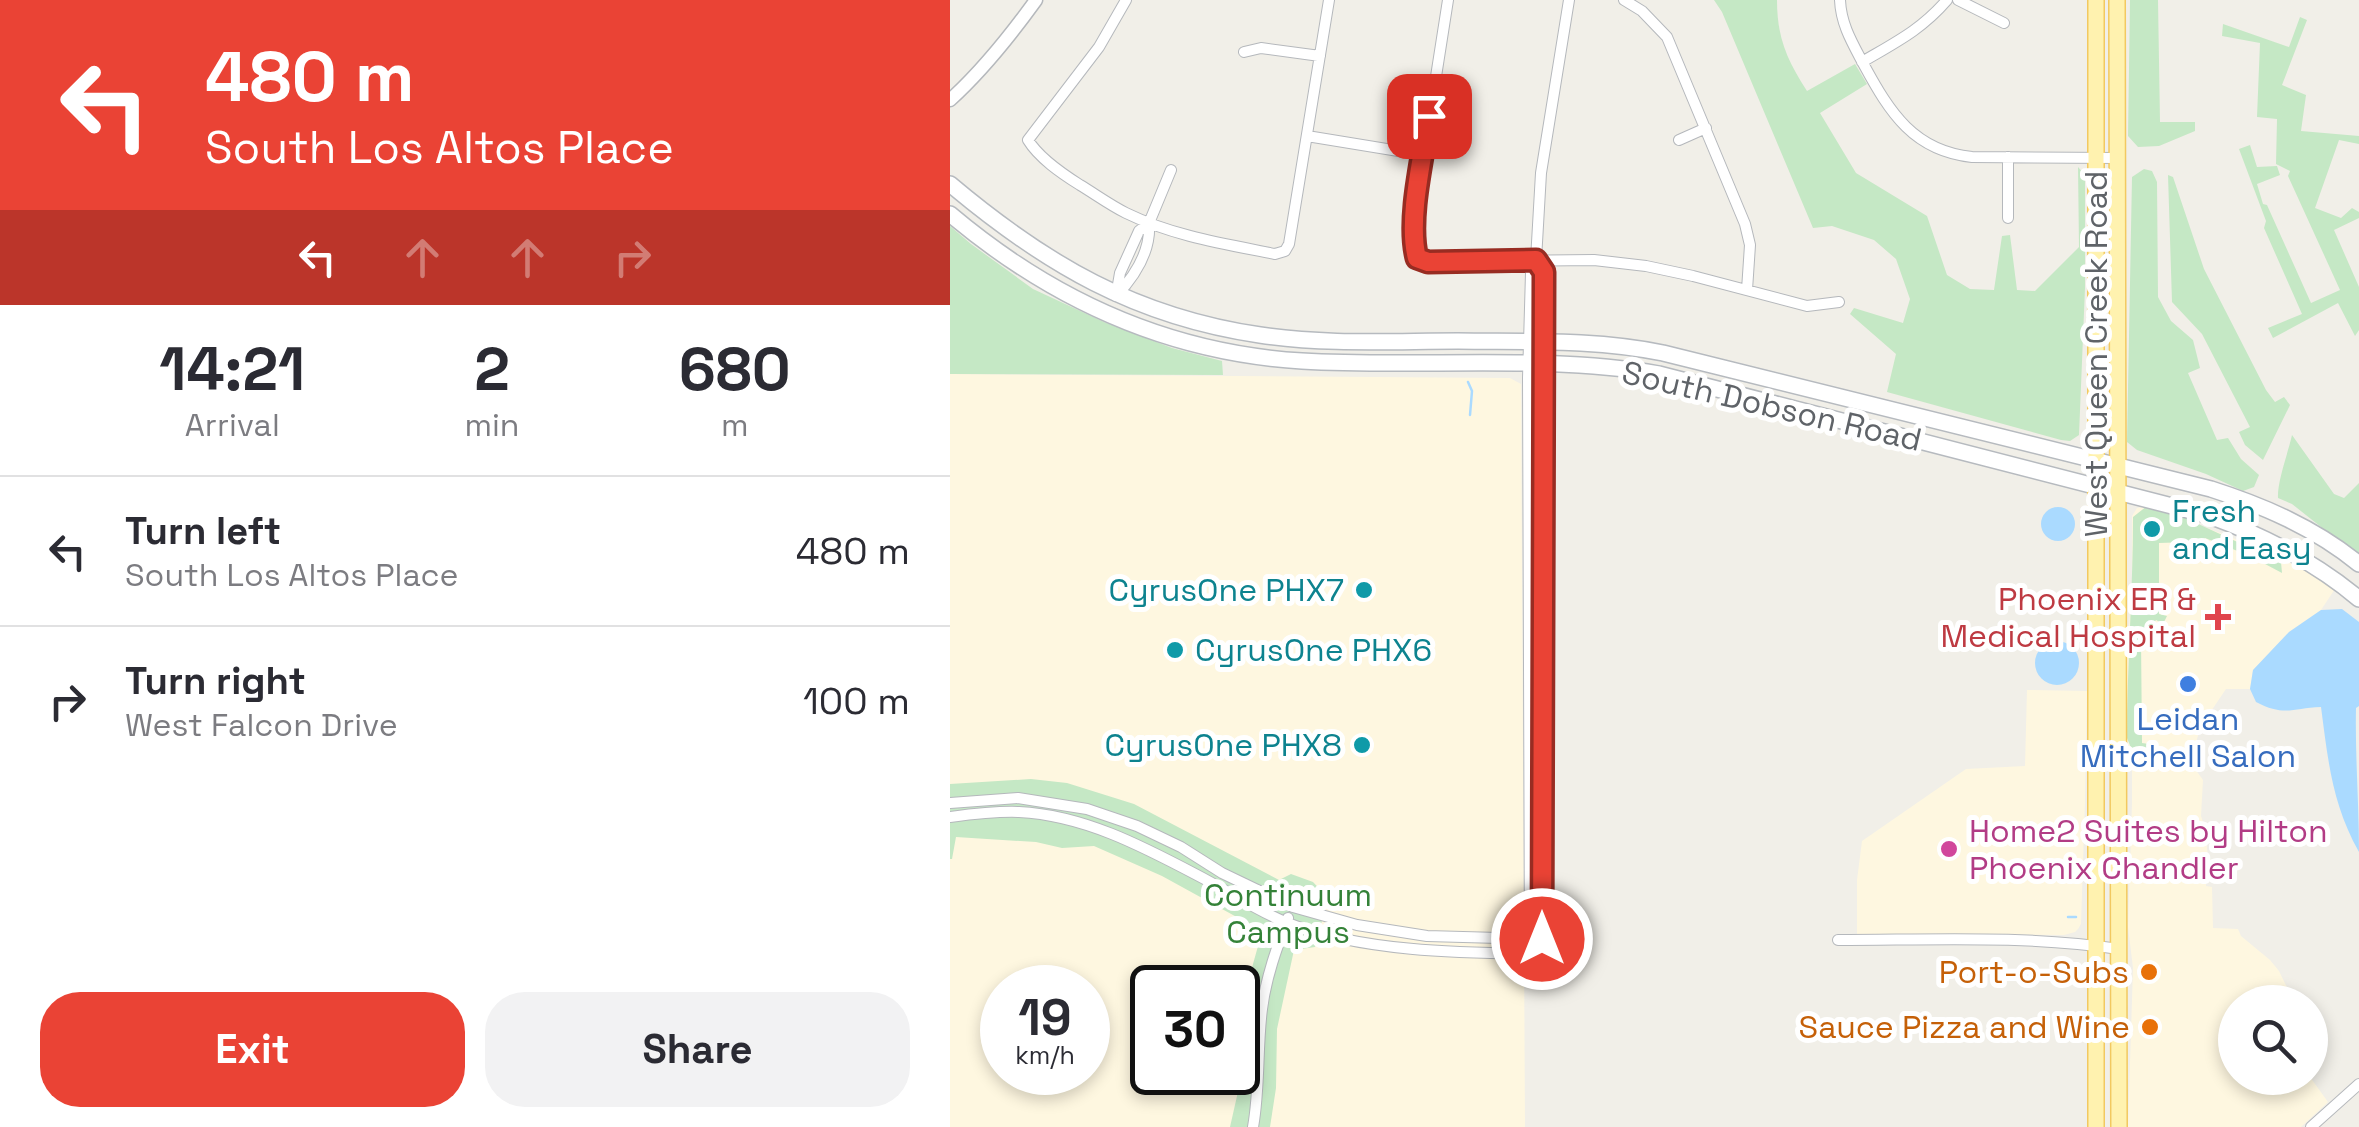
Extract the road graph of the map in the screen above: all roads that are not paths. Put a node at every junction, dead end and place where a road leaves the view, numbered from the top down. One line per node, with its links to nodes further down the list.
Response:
1 (1036, 0): 16 (street)
2 (1126, 0): 28 (street)
3 (1329, 0): 14 (street)
4 (1448, 0): 20 (street)
5 (1569, 0): 29 (street)
6 (1624, 0): 17 (street)
7 (1840, 0): 15 (street)
8 (1948, 0): 15 (street)
9 (1958, 0): 12 (street)
10 (2096, 0): 22 (main road, West Queen Creek Road)
11 (2118, 0): 23 (main road, West Queen Creek Road)
12 (2004, 23)
13 (1244, 52): 14 (street)
14 (1320, 56): 18 (street)
15 (1862, 62): 21 (street)
16 (950, 100)
17 (1706, 128): 19 (street); 30 (street)
18 (1307, 136): 20 (street); 28 (street)
19 (1679, 140)
20 (1423, 156): 29 (street)
21 (2008, 158): 22 (street); 27 (street)
22 (2096, 158): 23 (street); 35 (main road, West Queen Creek Road)
23 (2117, 158): 36 (main road, West Queen Creek Road)
24 (1171, 170): 28 (street)
25 (950, 184): 31 (main road, South Dobson Road)
26 (950, 214): 34 (main road, South Dobson Road)
27 (2008, 218)
28 (1149, 223): 31 (street)
29 (1536, 260): 30 (street); 33 (street)
30 (1747, 290): 32 (street)
31 (1116, 296): 33 (main road, South Dobson Road)
32 (1838, 302)
33 (1537, 342): 34 (street); 35 (main road, South Dobson Road)
34 (1536, 364): 37 (main road, South Dobson Road); 45 (street)
35 (2096, 459): 36 (main road, South Dobson Road); 37 (main road, West Queen Creek Road)
36 (2117, 465): 38 (main road, West Queen Creek Road); 39 (main road, South Dobson Road)
37 (2096, 486): 38 (main road, South Dobson Road); 47 (main road, West Queen Creek Road)
38 (2118, 491): 40 (main road, South Dobson Road); 48 (main road, West Queen Creek Road)
39 (2359, 564)
40 (2359, 599)
41 (950, 803): 43 (street)
42 (950, 817): 44 (street)
43 (1293, 907): 44 (street); 45 (street)
44 (1287, 922): 45 (street); 50 (street)
45 (1536, 939)
46 (1838, 940): 47 (street)
47 (2094, 945): 48 (street); 51 (main road, West Queen Creek Road)
48 (2119, 949): 52 (main road, West Queen Creek Road)
49 (2359, 1084): 53 (street)
50 (1253, 1127)
51 (2096, 1127)
52 (2119, 1127)
53 (2311, 1127)

